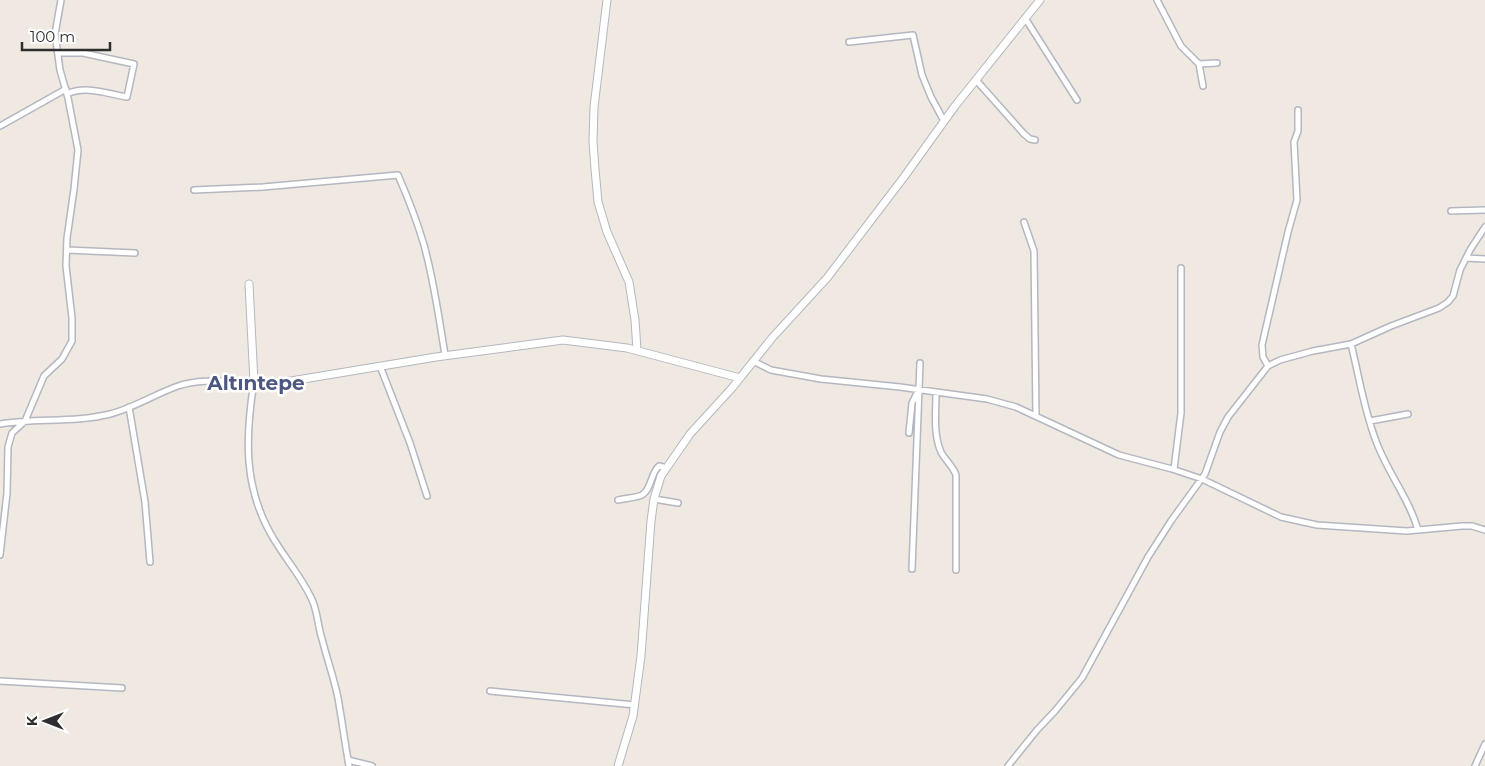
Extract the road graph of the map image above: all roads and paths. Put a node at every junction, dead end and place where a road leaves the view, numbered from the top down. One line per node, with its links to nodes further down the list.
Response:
1 (61, 0): 7 (street)
2 (607, 0): 30 (street)
3 (1040, 0): 5 (street)
4 (1156, 0): 9 (street)
5 (1025, 18): 10 (street); 13 (street)
6 (849, 42): 15 (street)
7 (58, 53): 12 (street); 12 (street)
8 (1217, 63): 9 (street)
9 (1199, 64): 11 (street)
10 (976, 80): 15 (street); 17 (street)
11 (1203, 86)
12 (66, 92): 16 (street); 23 (street)
13 (1077, 100)
14 (1298, 110): 35 (street)
15 (944, 121): 32 (street)
16 (0, 126)
17 (1035, 140)
18 (194, 190): 31 (street)
19 (1485, 210): 20 (street)
20 (1451, 211)
21 (1024, 222): 42 (street)
22 (1485, 227): 25 (street)
23 (67, 250): 24 (street); 43 (street)
24 (135, 253)
25 (1466, 258): 26 (street); 29 (street)
26 (1485, 258)
27 (1181, 268): 48 (street)
28 (249, 284): 37 (street)
29 (1351, 344): 35 (street); 44 (street)
30 (637, 350): 31 (street); 36 (street)
31 (445, 356): 34 (street)
32 (753, 361): 36 (street); 38 (street)
33 (920, 363): 38 (street)
34 (380, 366): 37 (street); 50 (street)
35 (1268, 366): 49 (street)
36 (740, 378): 47 (street)
37 (254, 382): 40 (street); 65 (street)
38 (919, 390): 39 (street); 46 (street); 58 (street)
39 (936, 393): 42 (street); 59 (street)
40 (128, 407): 43 (street); 57 (street)
41 (1408, 414): 44 (street)
42 (1036, 416): 48 (street)
43 (25, 420): 45 (street); 56 (street)
44 (1370, 421): 54 (street)
45 (0, 424)
46 (909, 433)
47 (666, 468): 51 (street); 52 (street)
48 (1174, 469): 49 (street)
49 (1202, 479): 54 (street); 69 (street)
50 (427, 496)
51 (654, 499): 53 (street); 63 (street)
52 (618, 500)
53 (678, 503)
54 (1418, 530): 55 (street)
55 (1485, 530)
56 (0, 555)
57 (150, 562)
58 (912, 569)
59 (956, 570)
60 (0, 681): 61 (street)
61 (122, 688)
62 (490, 691): 63 (street)
63 (635, 705): 68 (street)
64 (1485, 744): 70 (street)
65 (348, 760): 66 (street); 67 (street)
66 (349, 766)
67 (372, 766)
68 (618, 766)
69 (1008, 766)
70 (1475, 766)

